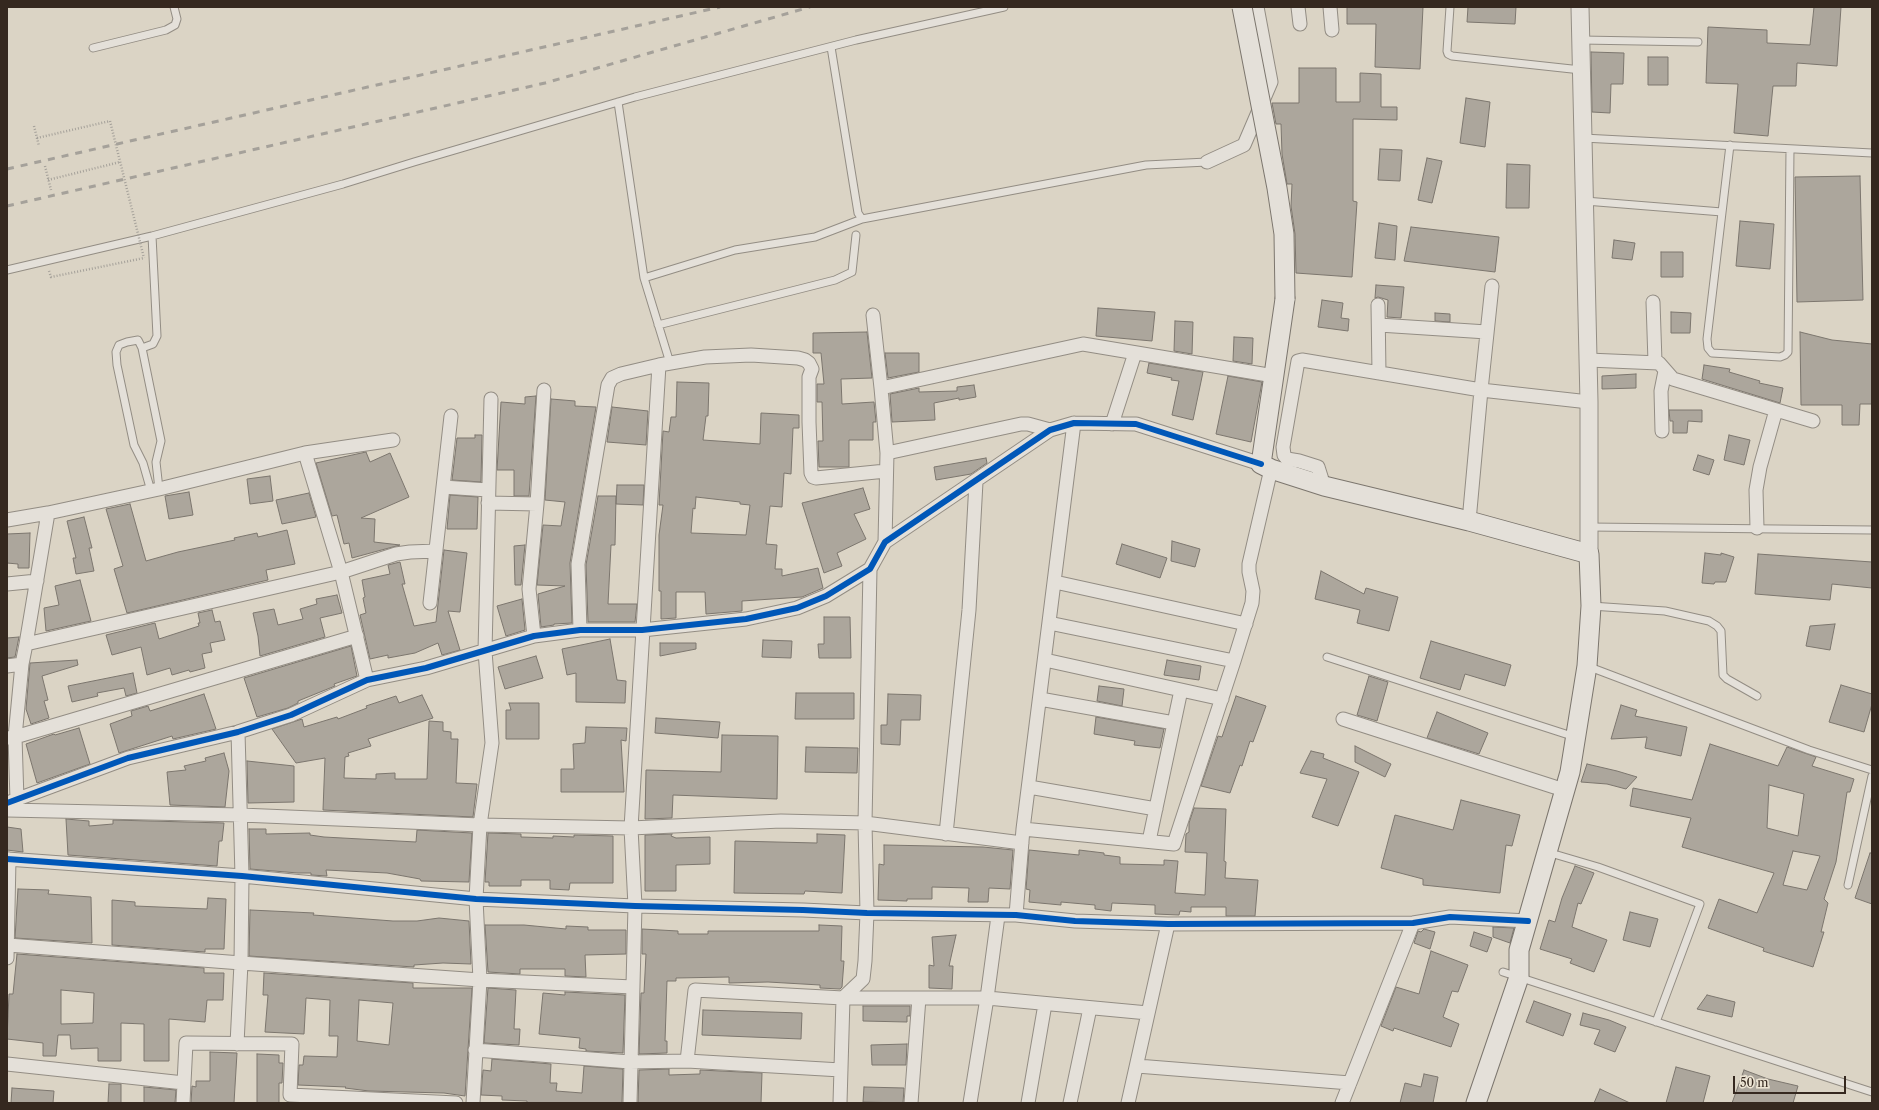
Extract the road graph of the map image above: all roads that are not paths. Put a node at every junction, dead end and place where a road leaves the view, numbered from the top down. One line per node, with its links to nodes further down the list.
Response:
1 (174, 7): 14 (lane)
2 (1004, 7): 13 (lane)
3 (1242, 7): 43 (main road, bridge)
4 (1257, 7): 21 (street)
5 (1298, 7): 9 (street)
6 (1330, 7): 10 (street)
7 (1450, 7): 15 (lane)
8 (1580, 7): 11 (street)
9 (1300, 24)
10 (1332, 30)
11 (1581, 40): 12 (lane); 15 (street)
12 (1698, 42)
13 (831, 47): 16 (lane); 24 (lane)
14 (93, 48)
15 (1582, 70): 17 (street)
16 (618, 102): 26 (lane); 28 (lane)
17 (1583, 138): 18 (lane); 22 (street)
18 (1730, 145): 19 (lane); 23 (lane)
19 (1790, 149): 20 (lane); 23 (lane)
20 (1872, 153)
21 (1207, 162): 24 (lane)
22 (1585, 200): 23 (lane); 38 (street)
23 (1722, 212)
24 (862, 219): 28 (lane)
25 (856, 235): 33 (lane)
26 (152, 236): 27 (lane); 36 (lane)
27 (7, 270)
28 (644, 278): 33 (lane)
29 (1492, 286): 35 (street)
30 (1653, 302): 39 (street)
31 (1378, 305): 34 (street)
32 (873, 314): 44 (street)
33 (658, 325): 40 (lane)
34 (1379, 325): 35 (street); 42 (street)
35 (1487, 332): 46 (street)
36 (142, 348): 64 (lane); 64 (lane)
37 (1135, 353): 43 (street); 44 (street); 53 (street)
38 (1588, 360): 39 (street); 48 (street)
39 (1654, 362): 41 (street)
40 (665, 364): 60 (street); 85 (street); 86 (street)
41 (1665, 371): 49 (street); 55 (street)
42 (1379, 373): 46 (street); 62 (street)
43 (1274, 376): 59 (main road)
44 (881, 388): 58 (street)
45 (544, 390): 66 (street)
46 (1481, 390): 48 (street); 69 (street)
47 (491, 399): 65 (street)
48 (1589, 402): 70 (street)
49 (1776, 410): 51 (street); 71 (street)
50 (451, 416): 63 (street)
51 (1813, 421)
52 (1074, 423): 53 (street); 54 (street); 79 (street)
53 (1112, 424): 59 (street)
54 (1050, 430): 58 (street); 61 (street)
55 (1662, 430)
56 (393, 440): 57 (street)
57 (305, 453): 64 (street); 77 (street)
58 (887, 453): 60 (street)
59 (1266, 466): 62 (main road); 84 (street)
60 (886, 471): 73 (street)
61 (976, 482): 73 (street); 119 (street)
62 (1324, 486): 69 (main road)
63 (443, 487): 65 (street); 74 (street)
64 (155, 490): 67 (street)
65 (488, 496): 66 (street); 90 (street)
66 (537, 504): 88 (street)
67 (48, 513): 68 (street); 78 (street)
68 (7, 520)
69 (1469, 521): 75 (main road)
70 (1590, 528): 71 (lane); 75 (street)
71 (1757, 528): 72 (lane)
72 (1872, 530)
73 (885, 542): 76 (street)
74 (436, 551): 77 (street); 81 (street)
75 (1589, 554): 82 (main road)
76 (870, 569): 86 (street); 115 (street)
77 (341, 572): 87 (street); 89 (street)
78 (37, 581): 80 (street); 89 (street)
79 (1054, 582): 83 (street); 84 (street)
80 (7, 584)
81 (430, 603)
82 (1591, 606): 96 (main road); 99 (lane)
83 (1049, 623): 92 (street); 93 (street)
84 (1246, 624): 93 (street)
85 (580, 630): 86 (street); 88 (street)
86 (642, 630): 117 (street)
87 (357, 636): 97 (street); 106 (street)
88 (534, 636): 90 (street)
89 (26, 644): 94 (street)
90 (485, 651): 97 (street); 116 (street)
91 (1327, 657): 105 (lane)
92 (1045, 660): 98 (street); 100 (street)
93 (1234, 661): 101 (street)
94 (22, 664): 95 (street); 106 (street)
95 (7, 666)
96 (1587, 666): 105 (main road); 107 (lane)
97 (367, 680): 104 (street)
98 (1181, 690): 101 (street); 103 (street)
99 (1757, 696)
100 (1040, 699): 103 (street); 109 (street)
101 (1222, 699): 120 (street)
102 (1343, 719): 110 (street)
103 (1174, 723): 112 (street)
104 (238, 732): 111 (street); 114 (street)
105 (1575, 737): 110 (main road)
106 (11, 738): 111 (street)
107 (1872, 770)
108 (1872, 776): 125 (lane)
109 (1029, 787): 112 (street); 118 (street)
110 (1564, 790): 122 (main road)
111 (12, 801)
112 (1156, 809): 120 (street)
113 (7, 810): 114 (street)
114 (241, 815): 116 (street); 124 (street)
115 (864, 823): 117 (street); 119 (street); 129 (street)
116 (480, 825): 117 (street); 127 (street)
117 (631, 828): 128 (street)
118 (1023, 830): 120 (street); 121 (street)
119 (946, 834): 121 (street)
120 (1149, 841)
121 (1022, 843): 130 (street)
122 (1546, 852): 132 (main road); 147 (lane)
123 (8, 859): 124 (street); 126 (street)
124 (242, 876): 127 (street); 137 (street)
125 (1848, 885)
126 (8, 899): 135 (street)
127 (476, 899): 128 (street); 139 (street)
128 (635, 906): 129 (street); 140 (street)
129 (866, 913): 131 (street); 141 (street)
130 (1016, 915): 131 (street); 133 (street)
131 (998, 916): 143 (street)
132 (1528, 921): 134 (street); 138 (main road)
133 (1168, 924): 134 (street); 146 (street)
134 (1413, 924): 156 (street)
135 (8, 945): 136 (street); 137 (street)
136 (7, 958)
137 (241, 963): 139 (street); 148 (street)
138 (1511, 974): 147 (lane); 170 (main road)
139 (480, 980): 140 (street); 149 (street)
140 (633, 987): 151 (street)
141 (843, 998): 142 (street); 150 (street); 154 (street)
142 (919, 998): 143 (street); 164 (street)
143 (988, 998): 144 (street); 165 (street)
144 (1044, 1004): 145 (street); 166 (street)
145 (1090, 1008): 146 (street); 167 (street)
146 (1148, 1013): 153 (street)
147 (1656, 1022): 157 (lane)
148 (237, 1044): 155 (street); 158 (street)
149 (475, 1050): 151 (street); 161 (street)
150 (687, 1061): 151 (street); 154 (street)
151 (630, 1062): 162 (street)
152 (7, 1064): 155 (street)
153 (1137, 1066): 156 (street); 168 (street)
154 (841, 1070): 163 (street)
155 (184, 1083): 159 (street)
156 (1350, 1083): 169 (street)
157 (1872, 1092)
158 (290, 1099): 160 (street)
159 (183, 1103)
160 (456, 1103)
161 (473, 1103)
162 (630, 1103)
163 (840, 1103)
164 (911, 1103)
165 (970, 1103)
166 (1028, 1103)
167 (1070, 1103)
168 (1128, 1103)
169 (1342, 1103)
170 (1476, 1103)

